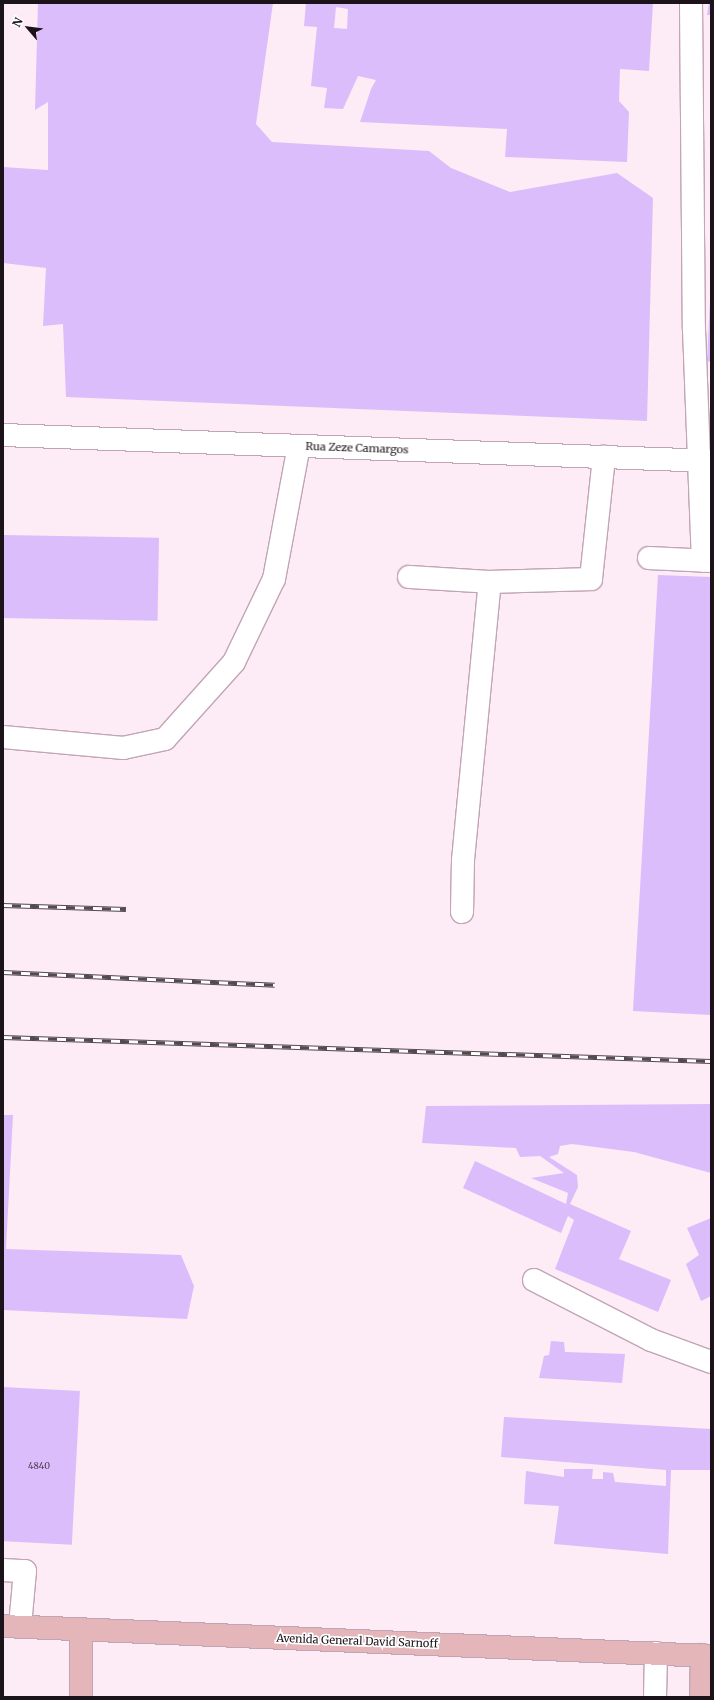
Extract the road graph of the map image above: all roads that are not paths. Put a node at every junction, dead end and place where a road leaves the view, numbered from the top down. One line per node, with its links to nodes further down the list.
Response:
1 (691, 3): 5 (street)
2 (3, 435): 3 (street, Rua Zeze Camargos)
3 (299, 446): 4 (street, Rua Zeze Camargos); 10 (street)
4 (604, 457): 5 (street, Rua Zeze Camargos); 9 (street)
5 (706, 461): 7 (street)
6 (649, 558): 7 (street)
7 (707, 561)
8 (409, 577): 9 (street)
9 (490, 582): 11 (street)
10 (3, 737)
11 (462, 912)
12 (534, 1280): 13 (street)
13 (711, 1362)
14 (3, 1570): 15 (street)
15 (11, 1626): 16 (main road, Avenida General David Sarnoff)
16 (81, 1629): 17 (main road, Avenida General David Sarnoff); 19 (main road)
17 (656, 1653): 18 (main road, Avenida General David Sarnoff); 20 (street)
18 (707, 1655): 21 (main road)
19 (81, 1697)
20 (655, 1697)
21 (701, 1697)

